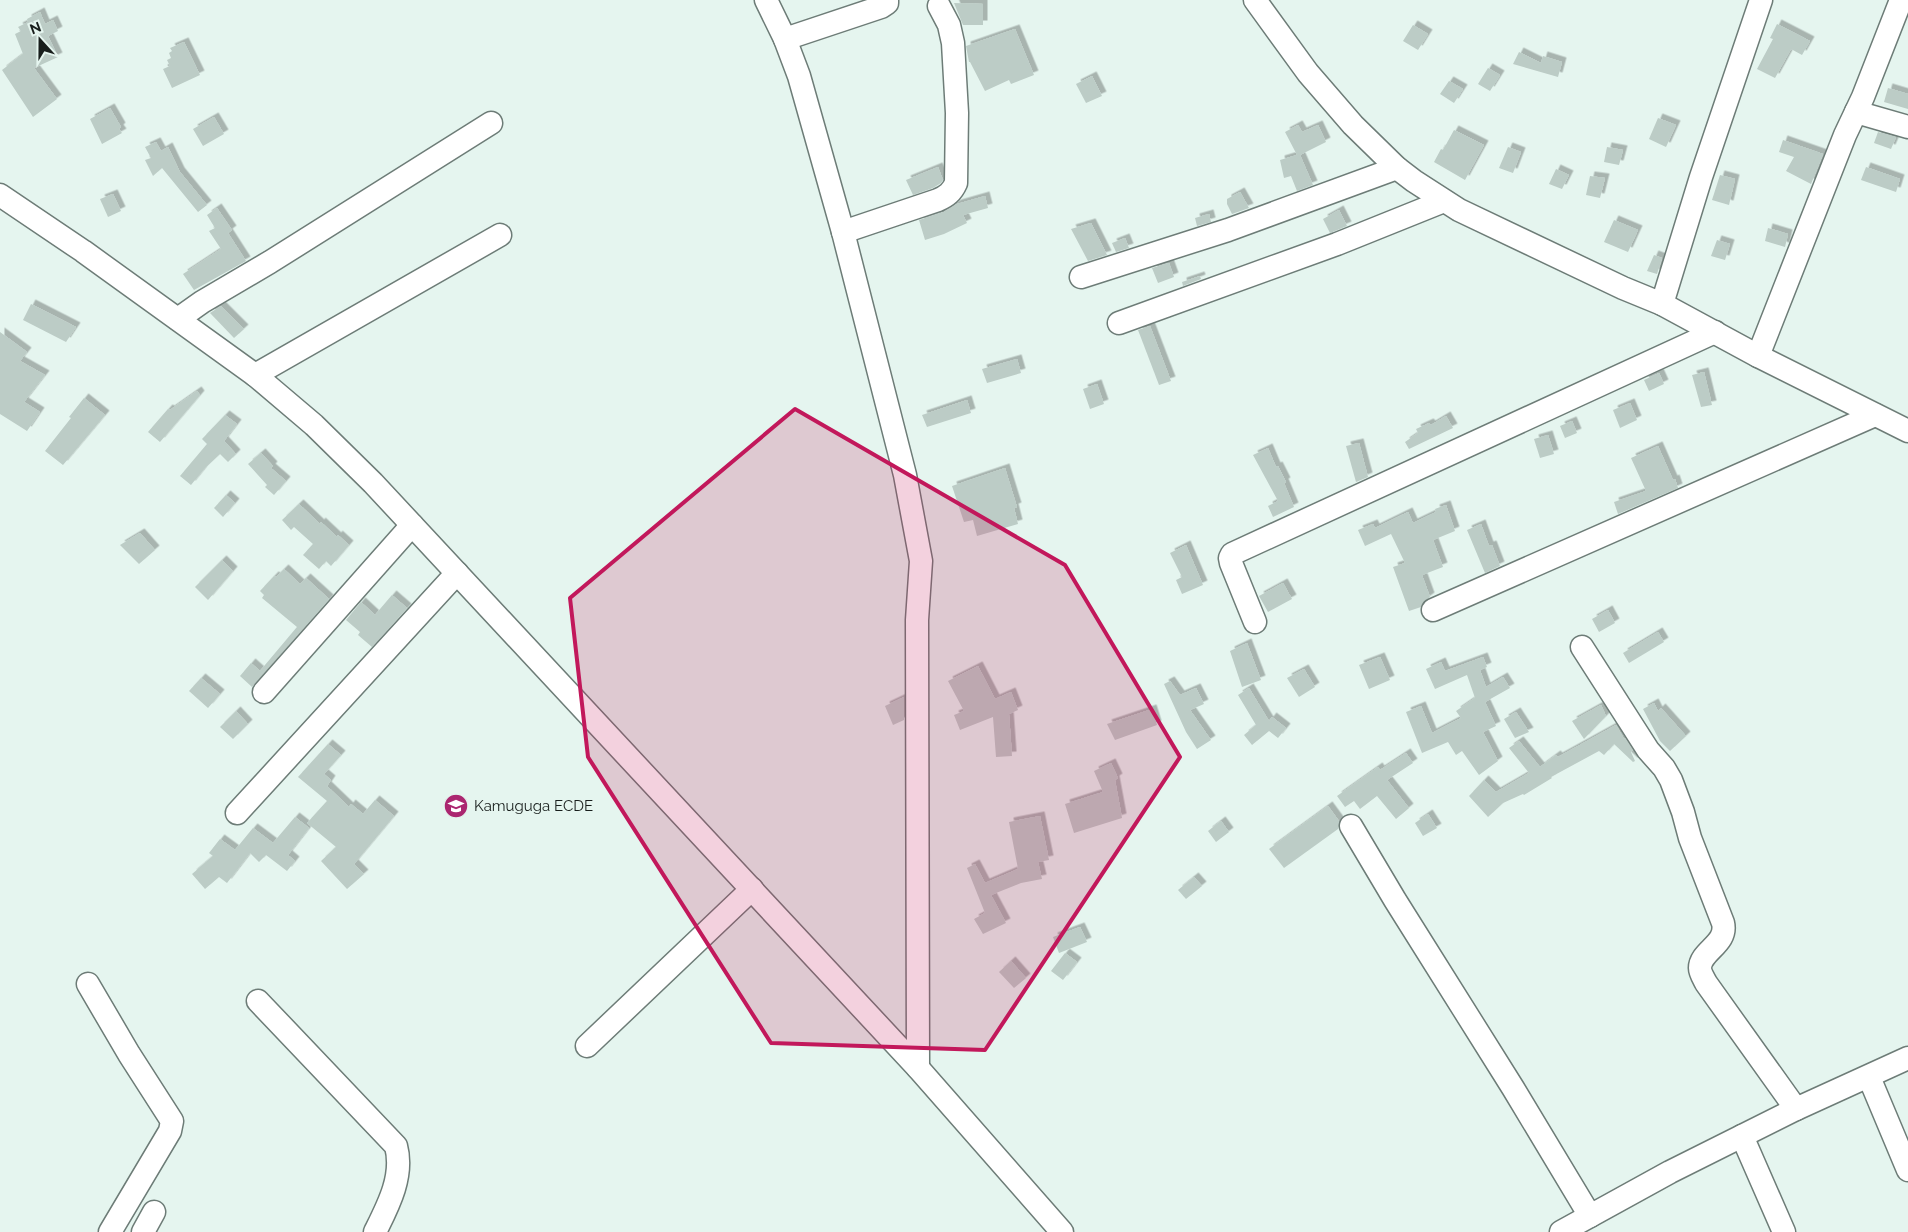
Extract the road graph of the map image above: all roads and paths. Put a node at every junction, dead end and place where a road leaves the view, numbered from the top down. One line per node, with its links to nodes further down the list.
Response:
1 (766, 0): 7 (street)
2 (887, 0): 7 (street)
3 (1255, 0): 11 (street)
4 (1761, 0): 17 (street)
5 (1902, 0): 8 (street)
6 (939, 6): 14 (street)
7 (786, 39): 14 (street)
8 (1856, 112): 10 (street); 21 (street)
9 (491, 123): 18 (street)
10 (1908, 127)
11 (1396, 168): 13 (street); 16 (street)
12 (0, 195): 18 (street)
13 (1444, 200): 17 (street); 19 (street)
14 (843, 232): 38 (street)
15 (500, 236): 22 (street)
16 (1081, 277)
17 (1662, 304): 20 (street)
18 (178, 319): 22 (street)
19 (1119, 323)
20 (1715, 332): 21 (street); 28 (street)
21 (1758, 356): 23 (street)
22 (255, 375): 25 (street)
23 (1875, 415): 24 (street); 27 (street)
24 (1908, 432)
25 (412, 525): 26 (street); 30 (street)
26 (457, 573): 31 (street); 33 (street)
27 (1433, 610)
28 (1255, 622)
29 (1582, 647): 40 (street)
30 (264, 692)
31 (237, 812)
32 (1352, 826): 44 (street)
33 (752, 889): 36 (street); 38 (street)
34 (88, 984): 45 (street)
35 (258, 1001): 47 (street)
36 (587, 1046)
37 (1908, 1058): 39 (street)
38 (918, 1068): 48 (street)
39 (1869, 1077): 40 (street); 42 (street)
40 (1796, 1110): 41 (street)
41 (1742, 1136): 44 (street); 50 (street)
42 (1908, 1170)
43 (154, 1212): 46 (street)
44 (1590, 1216): 49 (street)
45 (110, 1232)
46 (142, 1232)
47 (375, 1232)
48 (1062, 1232)
49 (1561, 1232)
50 (1784, 1232)

